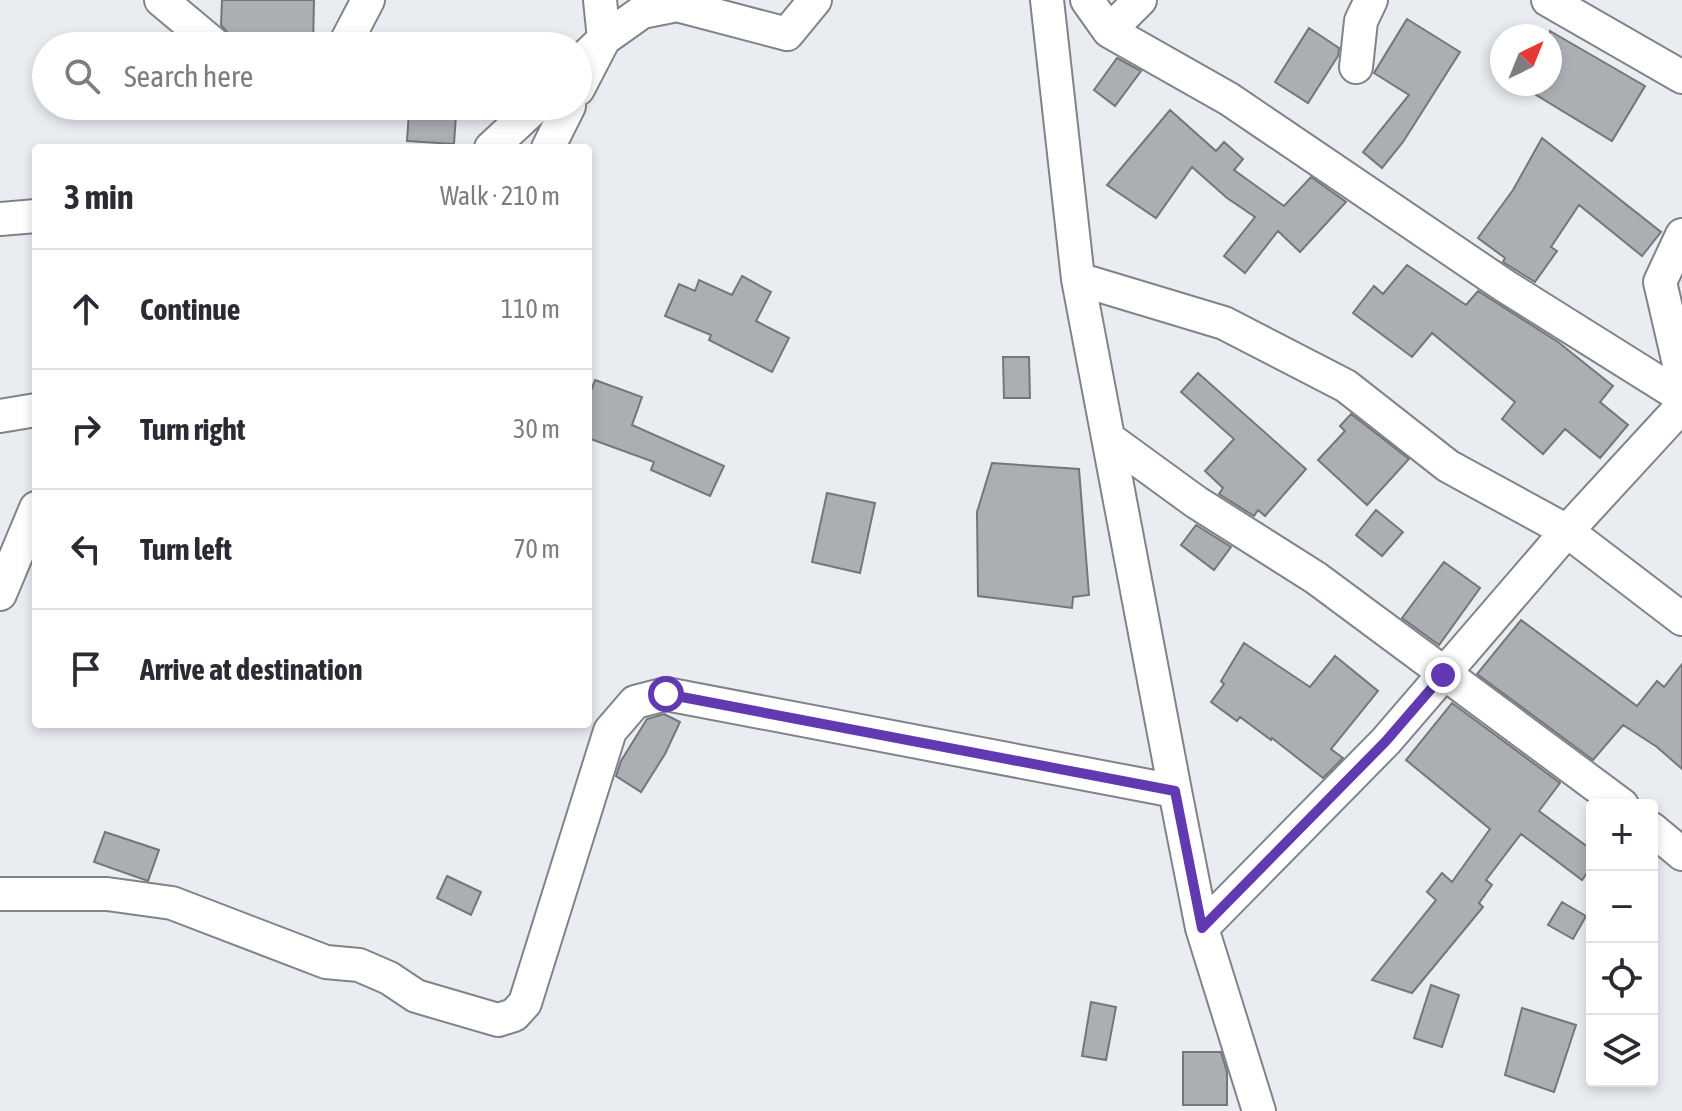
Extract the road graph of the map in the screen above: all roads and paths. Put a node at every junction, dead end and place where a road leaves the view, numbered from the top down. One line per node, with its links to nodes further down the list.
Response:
1 (161, 0): 11 (street)
2 (368, 0): 12 (street)
3 (600, 0): 13 (street)
4 (815, 0): 13 (street)
5 (1047, 0): 25 (street)
6 (1087, 0): 10 (street)
7 (1140, 0): 10 (street)
8 (1371, 0): 16 (street)
9 (1548, 0): 17 (street)
10 (1109, 31): 27 (street)
11 (199, 32)
12 (351, 32)
13 (604, 39): 14 (street); 15 (street)
14 (592, 51)
15 (592, 62)
16 (1356, 67)
17 (1682, 77)
18 (521, 120): 20 (street)
19 (562, 120): 21 (street)
20 (495, 144)
21 (550, 144)
22 (32, 216): 23 (street)
23 (0, 219)
24 (1682, 235): 26 (street)
25 (1078, 279): 31 (street); 33 (street)
26 (1682, 377)
27 (1682, 397)
28 (1682, 406): 33 (street)
29 (32, 411): 30 (street)
30 (0, 416)
31 (1108, 438): 36 (street); 37 (street)
32 (32, 518): 34 (street)
33 (1567, 531): 35 (street); 36 (street)
34 (0, 594)
35 (1682, 619)
36 (1443, 675): 38 (street); 42 (street)
37 (1175, 791): 41 (street); 42 (street)
38 (1614, 799)
39 (1658, 834): 40 (street)
40 (1682, 854)
41 (0, 894)
42 (1202, 928): 43 (street)
43 (1259, 1111)

